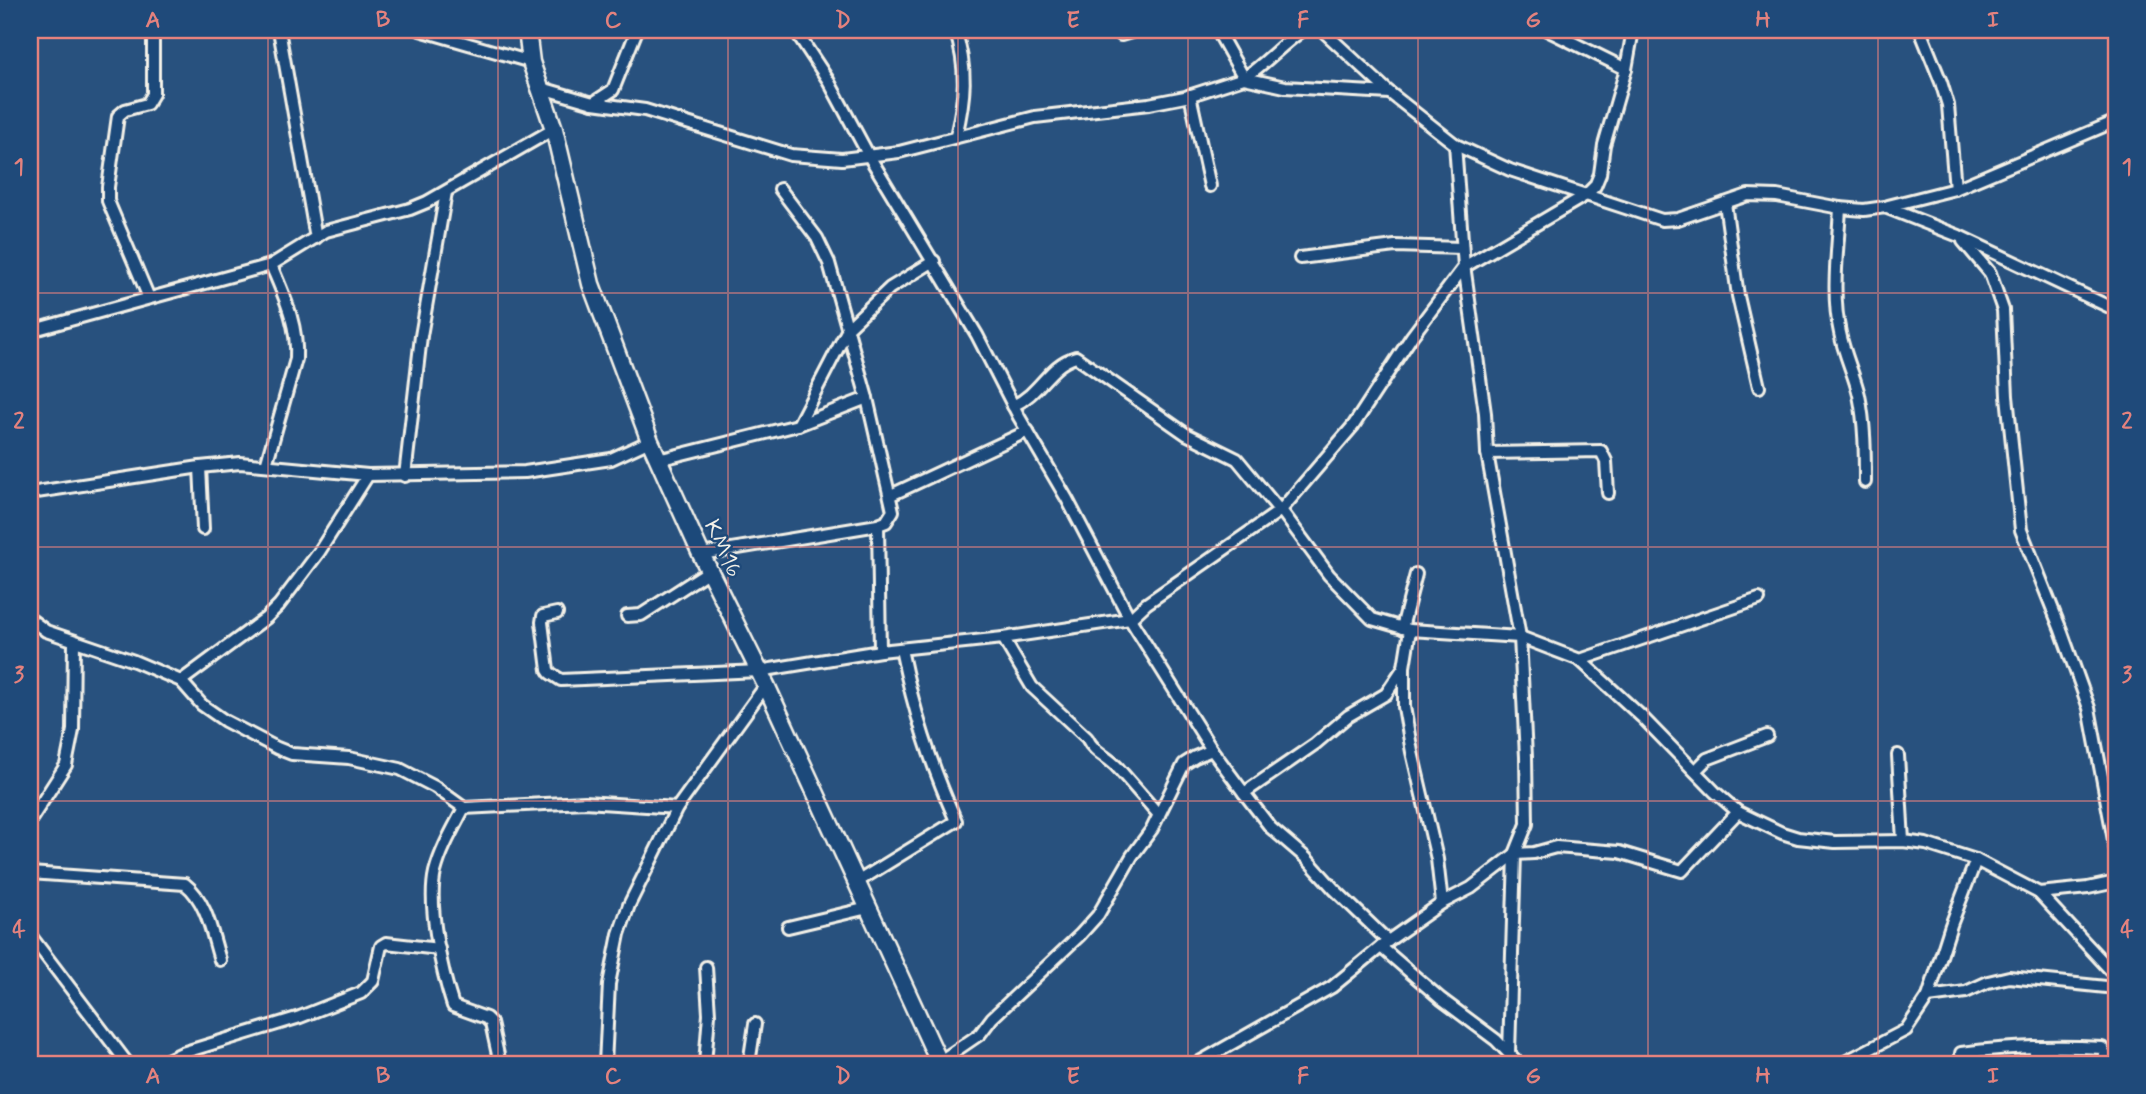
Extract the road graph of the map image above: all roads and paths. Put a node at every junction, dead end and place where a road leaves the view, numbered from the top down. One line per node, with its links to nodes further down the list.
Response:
1 (153, 30): 45 (street)
2 (279, 30): 39 (street)
3 (420, 30): 16 (street)
4 (527, 30): 16 (street, KM16)
5 (637, 30): 20 (street)
6 (795, 30): 29 (street)
7 (955, 30): 27 (street)
8 (1138, 30): 15 (street)
9 (1217, 30): 18 (street)
10 (1303, 30): 18 (street)
11 (1322, 30): 21 (street)
12 (1547, 30): 17 (street)
13 (1633, 30): 17 (street)
14 (1920, 30): 31 (street)
15 (1121, 35)
16 (531, 62): 19 (street, KM16)
17 (1626, 69): 34 (street)
18 (1244, 78): 21 (street); 22 (street)
19 (538, 87): 23 (street); 26 (street, KM16)
20 (613, 90): 23 (street); 24 (street)
21 (1390, 93): 28 (street)
22 (1191, 95): 27 (street); 30 (street)
23 (593, 103): 24 (street)
24 (623, 108): 29 (street)
25 (2116, 121): 31 (street)
26 (554, 129): 33 (street); 54 (street, KM16)
27 (956, 136): 29 (street)
28 (1455, 144): 34 (street); 40 (street); 44 (street)
29 (869, 156): 42 (street)
30 (1210, 186)
31 (1955, 189): 36 (street)
32 (780, 190): 47 (street)
33 (446, 192): 39 (street); 60 (street)
34 (1586, 195): 35 (street); 44 (street)
35 (1725, 203): 37 (street); 49 (street)
36 (1885, 207): 37 (street); 38 (street)
37 (1840, 208): 61 (street)
38 (1959, 236): 46 (street); 93 (street)
39 (316, 239): 43 (street)
40 (1462, 248): 41 (street); 44 (street)
41 (1300, 258)
42 (934, 261): 47 (street); 51 (street)
43 (271, 265): 45 (street); 57 (street)
44 (1464, 267): 55 (street); 65 (street)
45 (149, 298): 48 (street)
46 (2116, 310)
47 (849, 327): 50 (street); 52 (street)
48 (30, 331)
49 (1759, 387)
50 (867, 398): 52 (street); 64 (street)
51 (1013, 406): 53 (street); 65 (street)
52 (798, 425): 56 (street)
53 (1028, 431): 64 (street); 75 (street)
54 (650, 441): 56 (street, KM16); 60 (street)
55 (1487, 453): 63 (street); 77 (street)
56 (658, 460): 68 (street, KM16)
57 (266, 465): 58 (street); 59 (street)
58 (200, 467): 62 (street); 67 (street)
59 (368, 475): 60 (street); 85 (street)
60 (405, 476)
61 (1865, 482)
62 (30, 493)
63 (1608, 493)
64 (891, 495): 66 (street)
65 (1280, 511): 75 (street); 76 (street)
66 (878, 525): 68 (street); 81 (street)
67 (202, 528)
68 (701, 554): 69 (street, KM16)
69 (709, 571): 73 (street); 84 (street, KM16)
70 (1416, 574): 76 (street)
71 (1759, 599): 82 (street)
72 (557, 614): 84 (street)
73 (627, 616)
74 (30, 619): 79 (street)
75 (1130, 619): 78 (street); 87 (street)
76 (1406, 629): 77 (street); 83 (street)
77 (1520, 637): 82 (street); 99 (street)
78 (1003, 638): 80 (street); 95 (street)
79 (74, 640): 85 (street); 96 (street)
80 (901, 649): 81 (street); 103 (street)
81 (880, 651): 84 (street)
82 (1580, 660): 89 (street)
83 (1404, 667): 90 (street); 105 (street)
84 (762, 678): 92 (street); 103 (street, KM16)
85 (181, 681): 91 (street)
86 (1767, 736): 89 (street)
87 (1212, 750): 90 (street); 95 (street)
88 (1898, 755): 97 (street)
89 (1695, 771): 94 (street)
90 (1244, 793): 109 (street)
91 (464, 808): 92 (street); 110 (street)
92 (677, 808): 124 (street)
93 (2113, 808): 98 (street)
94 (1738, 812): 97 (street); 99 (street)
95 (1159, 815): 119 (street)
96 (30, 821)
97 (1903, 841): 100 (street)
98 (2116, 851)
99 (1514, 854): 105 (street); 118 (street)
100 (1976, 860): 104 (street); 115 (street)
101 (30, 873): 111 (street)
102 (2116, 882): 104 (street)
103 (857, 883): 106 (street, KM16)
104 (2039, 893): 113 (street)
105 (1442, 903): 109 (street)
106 (868, 908): 107 (street); 119 (street, KM16)
107 (788, 927)
108 (30, 934): 121 (street)
109 (1384, 944): 118 (street); 120 (street)
110 (439, 949): 122 (street); 123 (street)
111 (220, 960)
112 (706, 967): 125 (street)
113 (2116, 976)
114 (2116, 988): 115 (street)
115 (1928, 997): 128 (street)
116 (755, 1024): 126 (street)
117 (2034, 1047): 129 (street); 130 (street); 131 (street)
118 (1509, 1053): 127 (street)
119 (938, 1063)
120 (1202, 1063)
121 (128, 1064)
122 (159, 1064)
123 (500, 1064)
124 (606, 1064)
125 (705, 1064)
126 (749, 1064)
127 (1519, 1064)
128 (1843, 1064)
129 (1962, 1064)
130 (2037, 1064)
131 (2110, 1064)

